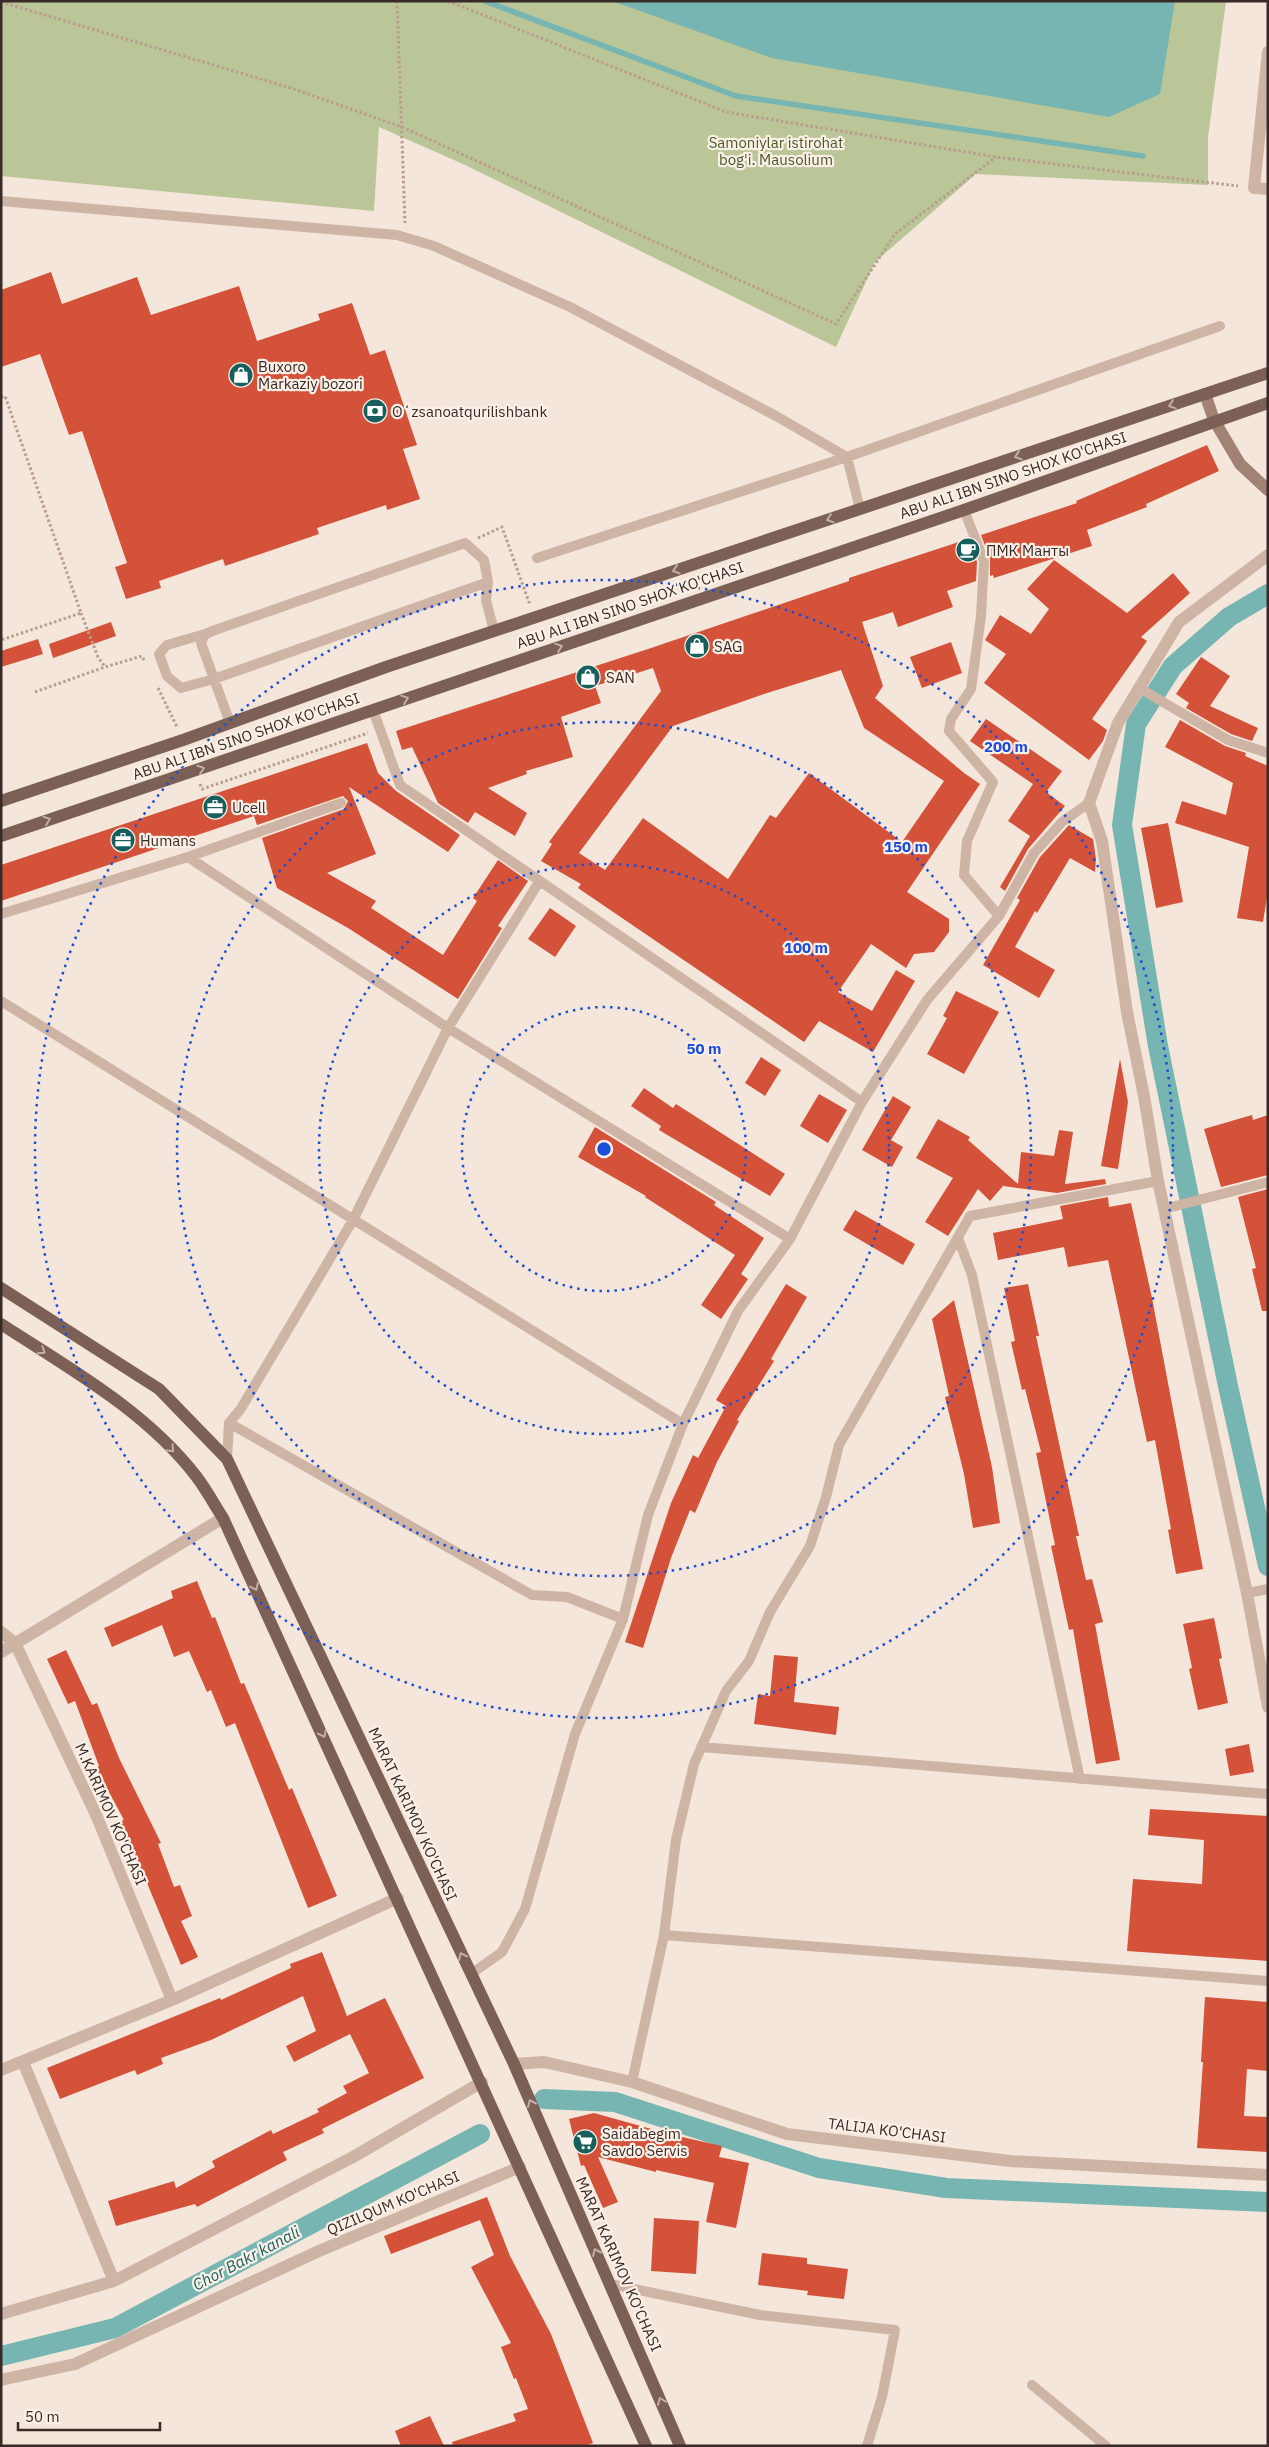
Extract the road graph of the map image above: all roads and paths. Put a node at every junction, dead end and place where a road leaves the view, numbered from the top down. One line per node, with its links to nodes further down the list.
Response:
1 (397, 1): 5 (path)
2 (448, 1): 6 (path)
3 (1, 2): 5 (path)
4 (1268, 52): 7 (street)
5 (402, 127): 6 (path); 10 (path)
6 (996, 157): 7 (path)
7 (1254, 188): 8 (street)
8 (1268, 189)
9 (1, 201): 10 (lane)
10 (405, 237): 17 (lane)
11 (1220, 326): 17 (lane)
12 (1268, 373): 13 (main road, ABU ALI IBN SINO SHOX KO'CHASI)
13 (1205, 394): 16 (street); 19 (main road, ABU ALI IBN SINO SHOX KO'CHASI, one-way to 19)
14 (1, 397): 28 (path)
15 (1268, 403): 16 (main road, ABU ALI IBN SINO SHOX KO'CHASI)
16 (1214, 420): 18 (street); 20 (main road, ABU ALI IBN SINO SHOX KO'CHASI)
17 (847, 457): 19 (lane); 23 (lane)
18 (1268, 490)
19 (860, 509): 25 (main road, ABU ALI IBN SINO SHOX KO'CHASI, one-way to 25)
20 (964, 510): 33 (main road, ABU ALI IBN SINO SHOX KO'CHASI, one-way to 20); 43 (lane)
21 (466, 543): 24 (lane); 25 (path); 27 (lane)
22 (1268, 555): 31 (street)
23 (536, 558)
24 (488, 582): 26 (lane); 30 (lane)
25 (534, 617): 26 (main road, ABU ALI IBN SINO SHOX KO'CHASI)
26 (494, 631): 34 (main road, ABU ALI IBN SINO SHOX KO'CHASI)
27 (205, 634): 30 (lane); 30 (lane)
28 (1, 640)
29 (105, 667): 32 (path)
30 (214, 680): 34 (lane)
31 (1139, 688): 35 (lane); 38 (street)
32 (35, 692)
33 (373, 710): 39 (main road, ABU ALI IBN SINO SHOX KO'CHASI, one-way to 33); 41 (lane)
34 (230, 723): 36 (main road, ABU ALI IBN SINO SHOX KO'CHASI)
35 (1268, 753)
36 (1, 801)
37 (341, 803): 40 (lane)
38 (1089, 803): 43 (lane); 47 (street)
39 (1, 836)
40 (188, 857): 42 (lane); 45 (lane)
41 (539, 882): 45 (lane); 46 (lane)
42 (1, 914)
43 (998, 916): 46 (lane)
44 (1, 1001): 50 (lane)
45 (448, 1028): 50 (lane); 52 (lane)
46 (862, 1102): 52 (lane)
47 (1158, 1181): 49 (street); 51 (lane)
48 (1268, 1182): 49 (lane)
49 (1164, 1209): 60 (street)
50 (353, 1220): 55 (lane); 56 (lane)
51 (958, 1238): 66 (lane); 67 (lane)
52 (790, 1239): 56 (lane)
53 (1, 1288): 57 (main road, MARAT KARIMOV KO'CHASI)
54 (1, 1324): 58 (main road, one-way to 58)
55 (229, 1423): 57 (lane); 61 (lane)
56 (683, 1424): 61 (lane)
57 (227, 1459): 71 (main road, MARAT KARIMOV KO'CHASI, one-way to 57)
58 (223, 1518): 63 (street); 69 (main road, one-way to 69)
59 (1268, 1589): 60 (lane)
60 (1247, 1593): 65 (street)
61 (623, 1619): 71 (lane)
62 (1, 1632): 63 (street, M.KARIMOV KO'CHASI)
63 (15, 1643): 64 (street); 73 (street, M.KARIMOV KO'CHASI)
64 (1, 1652)
65 (1268, 1707)
66 (701, 1747): 67 (lane); 70 (lane)
67 (1080, 1779): 68 (lane)
68 (1268, 1794)
69 (398, 1898): 73 (street); 77 (main road)
70 (664, 1935): 72 (lane); 78 (lane)
71 (471, 1974): 75 (main road, MARAT KARIMOV KO'CHASI)
72 (1268, 1981)
73 (172, 2000): 74 (street)
74 (23, 2062): 76 (street); 81 (street)
75 (514, 2064): 78 (street, TALIJA KO'CHASI); 82 (main road, MARAT KARIMOV KO'CHASI, one-way to 75)
76 (1, 2070)
77 (482, 2082): 79 (main road); 81 (street)
78 (632, 2082): 80 (street, TALIJA KO'CHASI)
79 (520, 2167): 84 (street, QIZILQUM KO'CHASI); 86 (main road)
80 (1268, 2175)
81 (114, 2281): 83 (street)
82 (610, 2284): 87 (main road, MARAT KARIMOV KO'CHASI, one-way to 82); 88 (lane)
83 (1, 2314)
84 (1, 2380)
85 (1032, 2385): 89 (lane)
86 (646, 2446)
87 (680, 2446)
88 (867, 2446)
89 (1106, 2446)

